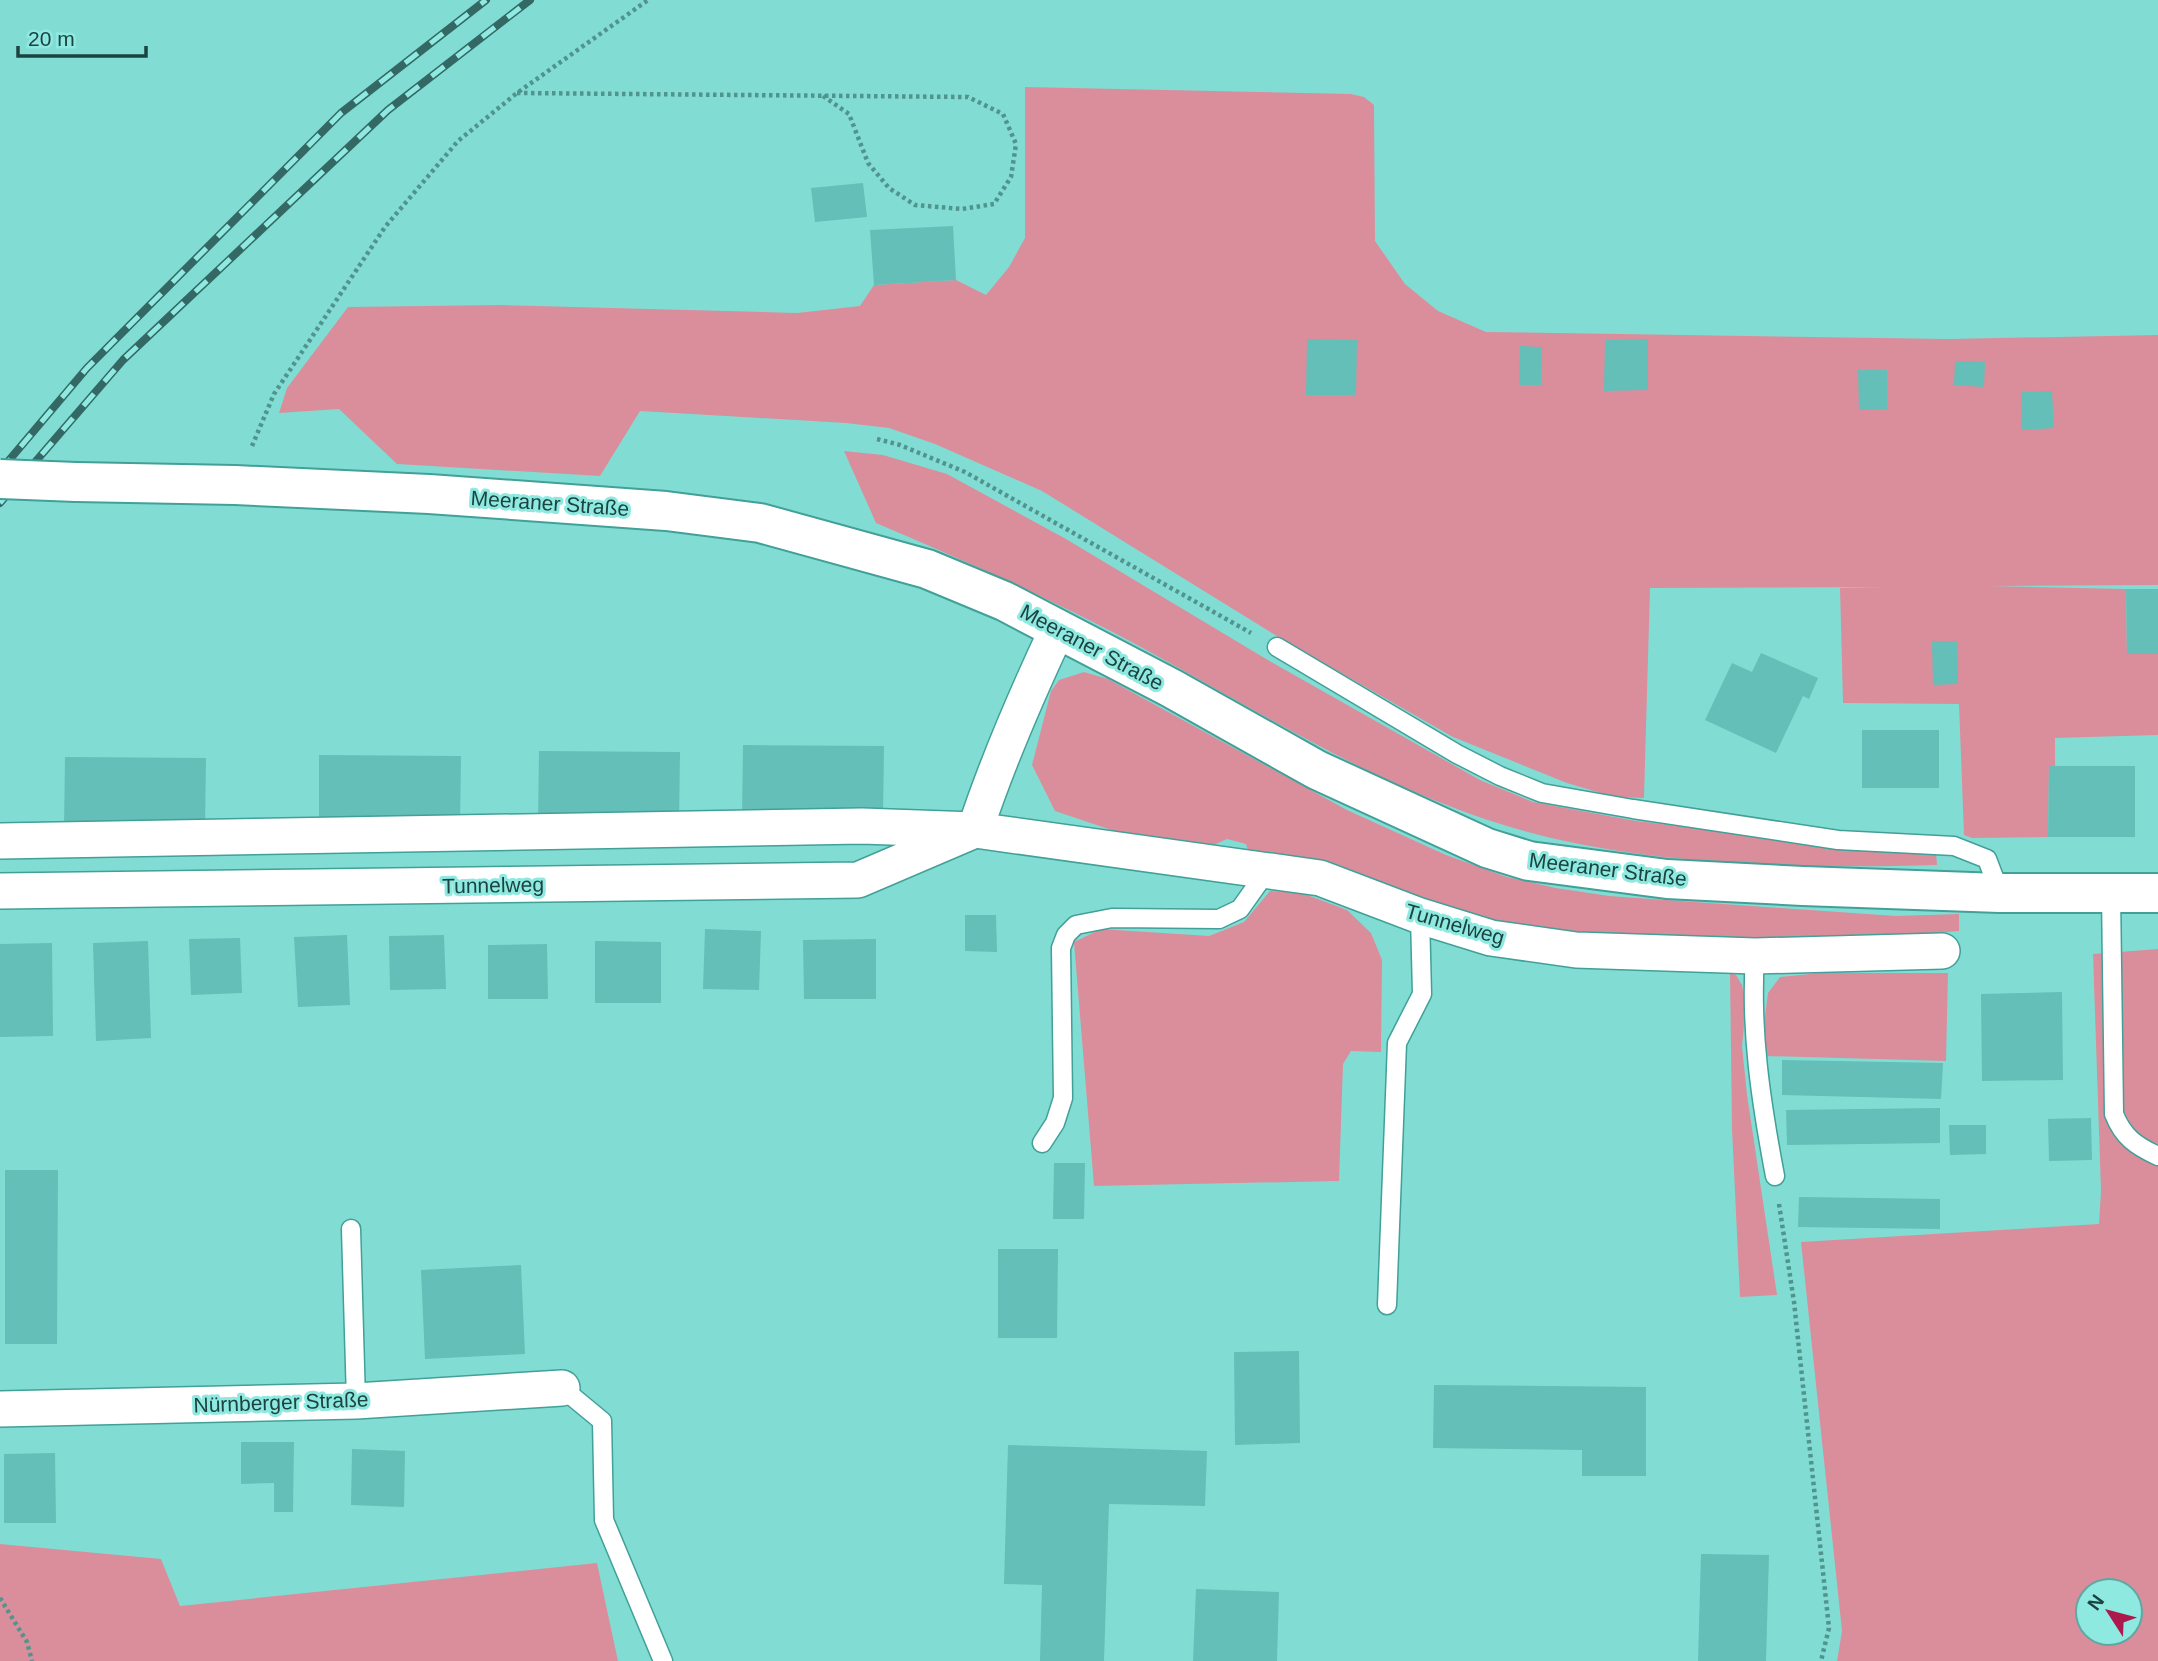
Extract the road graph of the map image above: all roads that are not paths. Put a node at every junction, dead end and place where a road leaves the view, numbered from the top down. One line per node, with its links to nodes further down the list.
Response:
1 (0, 479): 2 (main road, Meeraner Straße, bridge)
2 (1058, 628): 4 (street); 8 (main road, Meeraner Straße)
3 (1277, 647): 8 (lane)
4 (975, 830): 5 (street, Tunnelweg); 6 (street, Tunnelweg); 7 (street, Tunnelweg)
5 (0, 841)
6 (1267, 871): 11 (street, Tunnelweg); 14 (lane)
7 (0, 891)
8 (2000, 893): 9 (main road, Meeraner Straße)
9 (2111, 893): 10 (main road, Meeraner Straße); 15 (lane)
10 (2158, 893)
11 (1419, 916): 13 (street, Tunnelweg); 18 (lane)
12 (1942, 951): 13 (street, Tunnelweg)
13 (1755, 956): 16 (lane)
14 (1042, 1143)
15 (2158, 1156)
16 (1775, 1176)
17 (351, 1229): 20 (lane)
18 (1387, 1305)
19 (562, 1388): 20 (street, Nürnberger Straße); 22 (lane)
20 (356, 1401): 21 (street, Nürnberger Straße)
21 (0, 1409)
22 (663, 1661)

